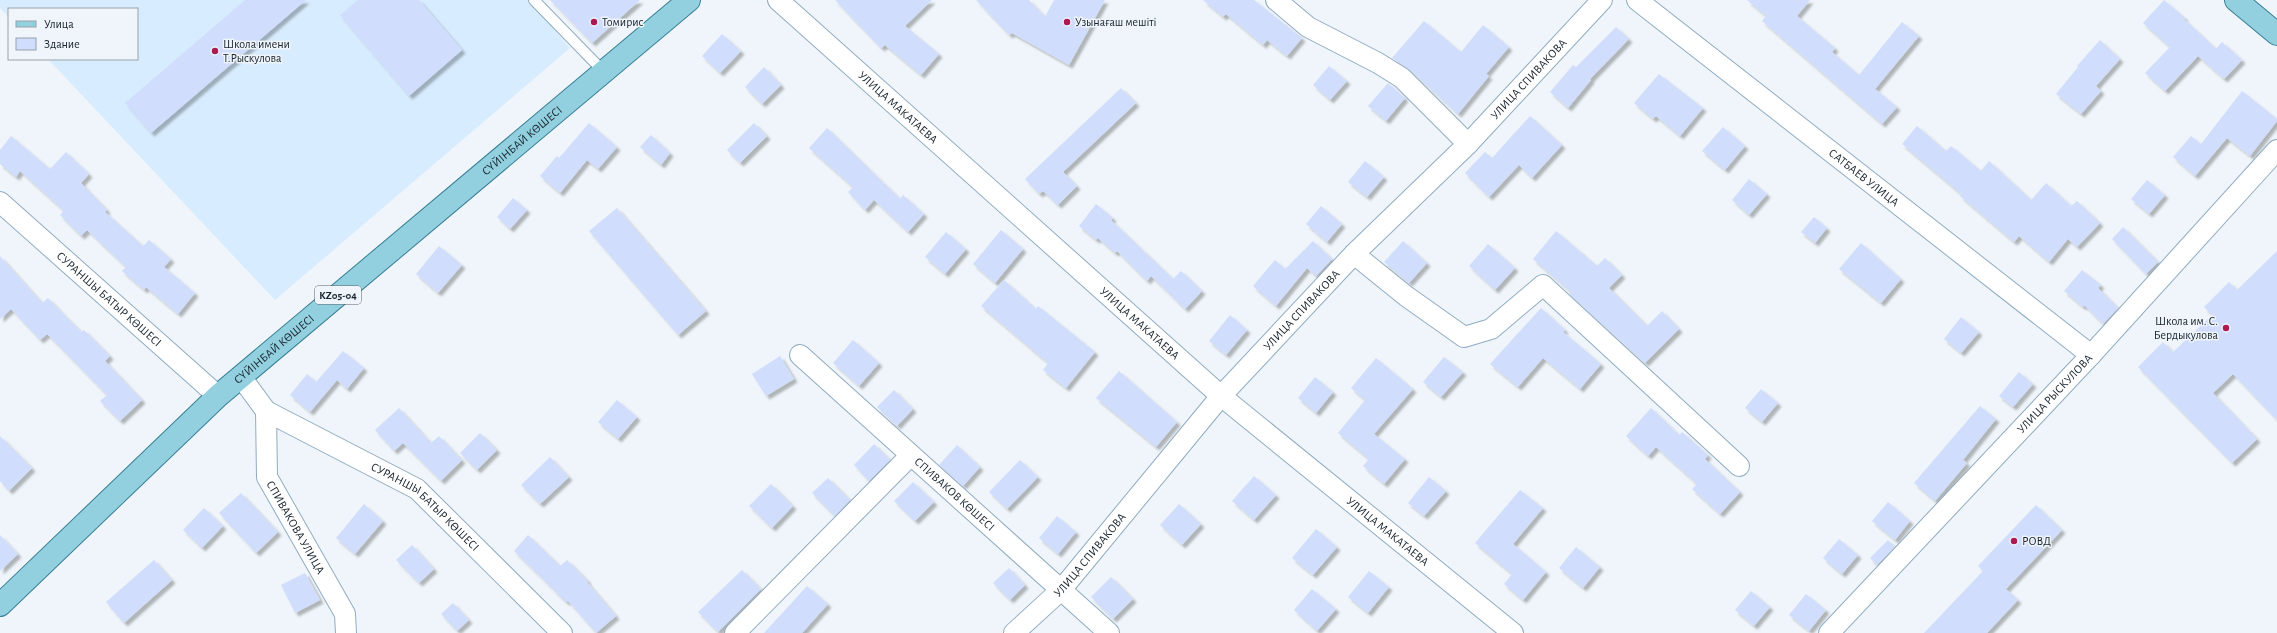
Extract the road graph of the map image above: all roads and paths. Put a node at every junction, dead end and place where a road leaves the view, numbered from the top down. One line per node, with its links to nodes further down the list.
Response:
1 (534, 0): 9 (lane)
2 (689, 0): 9 (main road, СҮЙІНБАЙ КӨШЕСІ / KZ05-04)
3 (778, 0): 18 (street, УЛИЦА МАКАТАЕВА)
4 (1276, 0): 10 (street)
5 (1602, 0): 10 (street, УЛИЦА СПИВАКОВА)
6 (1637, 0): 14 (street, САТБАЕВ УЛИЦА)
7 (2236, 0): 8 (main road)
8 (2277, 34)
9 (604, 72): 16 (main road, СҮЙІНБАЙ КӨШЕСІ / KZ05-04)
10 (1468, 144): 13 (street, УЛИЦА СПИВАКОВА)
11 (2277, 150): 14 (street, УЛИЦА РЫСКУЛОВА)
12 (0, 202): 17 (street, СУРАНШЫ БАТЫР КӨШЕСІ)
13 (1354, 254): 18 (street, УЛИЦА СПИВАКОВА); 21 (street)
14 (2091, 354): 30 (street, УЛИЦА РЫСКУЛОВА)
15 (800, 355): 20 (street, СПИВАКОВ КӨШЕСІ)
16 (241, 376): 17 (main road, СҮЙІНБАЙ КӨШЕСІ / KZ05-04); 19 (street)
17 (218, 396): 23 (main road, СҮЙІНБАЙ КӨШЕСІ / KZ05-04)
18 (1221, 396): 22 (street, УЛИЦА СПИВАКОВА); 29 (street, УЛИЦА МАКАТАЕВА)
19 (266, 411): 24 (street, СПИВАКОВА УЛИЦА); 25 (street, СУРАНШЫ БАТЫР КӨШЕСІ)
20 (911, 455): 22 (street, СПИВАКОВ КӨШЕСІ); 26 (street)
21 (1739, 466)
22 (1061, 590): 27 (street, УЛИЦА СПИВАКОВА); 28 (street, СПИВАКОВ КӨШЕСІ)
23 (0, 606)
24 (346, 633)
25 (562, 633)
26 (735, 633)
27 (1014, 633)
28 (1109, 633)
29 (1513, 633)
30 (1829, 633)

